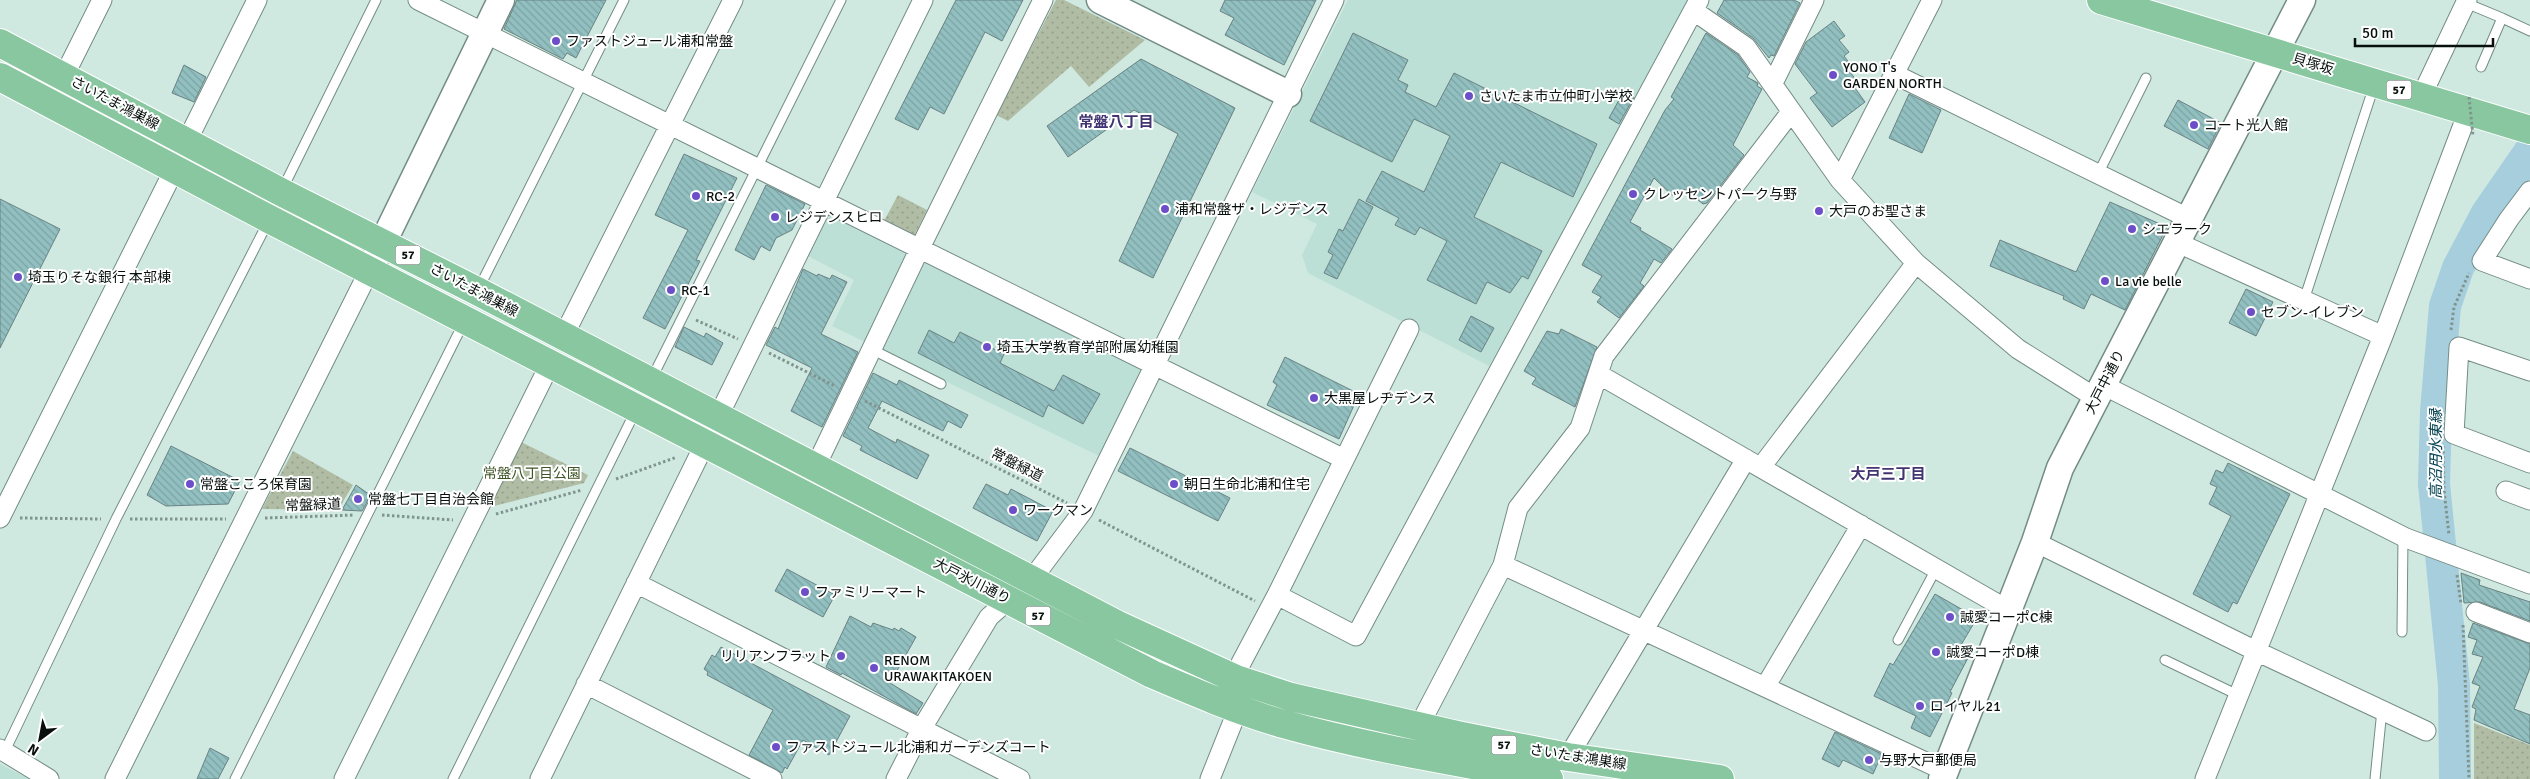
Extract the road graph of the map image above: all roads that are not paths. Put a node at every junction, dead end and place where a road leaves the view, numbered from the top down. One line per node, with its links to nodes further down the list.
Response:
1 (102, 0): 26 (street)
2 (257, 0): 38 (street)
3 (376, 0): 44 (lane)
4 (418, 0): 21 (street)
5 (501, 0): 21 (street)
6 (624, 0): 29 (lane)
7 (733, 0): 36 (street)
8 (840, 0): 40 (lane)
9 (922, 0): 45 (street)
10 (1043, 0): 50 (street)
11 (1100, 0): 32 (street)
12 (1334, 0): 32 (street)
13 (1814, 0): 31 (street)
14 (1932, 0): 25 (street)
15 (2101, 0): 23 (main road, 貝塚坂 / 57)
16 (2302, 0): 23 (street, 大戸中通り)
17 (2466, 1): 19 (lane); 33 (street)
18 (1697, 5): 31 (street); 88 (street)
19 (2502, 18): 20 (lane); 24 (lane)
20 (2530, 31)
21 (484, 33): 29 (street); 48 (street)
22 (0, 43): 26 (main road, さいたま鴻巣線 / 57)
23 (2275, 53): 30 (main road, 貝塚坂 / 57); 46 (street, 大戸中通り)
24 (2481, 67)
25 (1894, 74): 41 (street); 42 (street)
26 (64, 76): 38 (main road, さいたま鴻巣線 / 57)
27 (0, 77): 39 (main road, 57)
28 (2146, 78): 41 (lane)
29 (583, 82): 36 (street); 54 (lane)
30 (2375, 82): 33 (main road, 貝塚坂 / 57); 55 (lane)
31 (1773, 83): 34 (street)
32 (1288, 94): 62 (street)
33 (2421, 97): 35 (main road, 貝塚坂 / 57)
34 (1791, 112): 42 (street); 64 (street)
35 (2470, 115): 37 (main road, 貝塚坂 / 57); 58 (street)
36 (671, 126): 40 (street); 59 (street)
37 (2527, 129)
38 (187, 141): 44 (main road, さいたま鴻巣線 / 57)
39 (175, 168): 47 (main road, 57); 78 (street)
40 (756, 168): 45 (street); 65 (lane)
41 (2098, 174): 46 (street)
42 (1840, 180): 51 (street)
43 (2530, 191): 53 (street)
44 (281, 192): 48 (main road, さいたま鴻巣線 / 57)
45 (823, 201): 50 (street); 69 (street)
46 (2188, 218): 49 (street, 大戸中通り)
47 (269, 219): 52 (main road, 57); 107 (lane)
48 (382, 242): 52 (street); 54 (main road, さいたま鴻巣線 / 57)
49 (2176, 242): 55 (street); 67 (street, 大戸中通り)
50 (920, 248): 60 (street); 62 (street)
51 (1916, 263): 67 (street); 72 (street)
52 (369, 271): 56 (main road, 57); 111 (street)
53 (2530, 280)
54 (477, 291): 59 (main road, さいたま鴻巣線 / 57)
55 (2304, 300): 58 (street)
56 (465, 319): 61 (main road, 57); 112 (lane)
57 (1409, 329): 71 (street)
58 (2383, 336): 76 (street)
59 (563, 337): 65 (main road, さいたま鴻巣線 / 57)
60 (873, 350): 66 (lane); 74 (street)
61 (550, 364): 68 (main road, 57); 113 (street)
62 (1154, 365): 71 (street); 84 (street)
63 (2530, 371): 73 (street)
64 (1598, 374): 72 (street); 82 (street)
65 (650, 383): 69 (main road, さいたま鴻巣線 / 57)
66 (941, 384)
67 (2100, 392): 76 (street); 81 (street, 大戸中通り)
68 (637, 409): 70 (main road, 57); 114 (lane)
69 (718, 418): 70 (street); 74 (main road, さいたま鴻巣線 / 57)
70 (705, 443): 85 (street); 87 (main road, 大戸氷川通り / 57)
71 (1344, 459): 88 (street)
72 (1753, 463): 79 (street); 91 (street)
73 (2530, 463)
74 (815, 468): 84 (main road, 57)
75 (2506, 491): 77 (street)
76 (2319, 494): 80 (street); 95 (street)
77 (2530, 500)
78 (0, 518)
79 (1861, 525): 83 (street); 99 (street)
80 (2403, 536): 86 (street); 92 (lane)
81 (2035, 542): 89 (street, 大戸中通り); 95 (street)
82 (1503, 565): 91 (street); 104 (street)
83 (1936, 569): 89 (street); 94 (lane)
84 (1032, 579): 87 (street); 97 (main road, 57)
85 (636, 582): 98 (street); 105 (street)
86 (2530, 584)
87 (1008, 600): 101 (main road, 大戸氷川通り / 57); 105 (street)
88 (1273, 602): 97 (street)
89 (2008, 610): 109 (street, 大戸中通り)
90 (2466, 613): 93 (street)
91 (1644, 630): 99 (street); 108 (street)
92 (2402, 632)
93 (2530, 633)
94 (1898, 640)
95 (2256, 651): 100 (street); 102 (street)
96 (2165, 660): 100 (lane)
97 (1236, 679): 104 (main road, さいたま鴻巣線 / 57)
98 (586, 684): 115 (street); 116 (street)
99 (1765, 687): 109 (street)
100 (2238, 695): 122 (street)
101 (1238, 709): 103 (main road, 大戸氷川通り / 57); 119 (street)
102 (2382, 710): 106 (street); 123 (lane)
103 (1281, 723): 120 (main road, さいたま鴻巣線 / 57)
104 (1420, 726): 108 (main road, さいたま鴻巣線 / 57)
105 (922, 728): 117 (street); 118 (street)
106 (2426, 731)
107 (2, 750): 110 (street)
108 (1568, 757): 121 (main road, さいたま鴻巣線 / 57)
109 (1944, 775)
110 (49, 779)
111 (115, 779)
112 (235, 779)
113 (344, 779)
114 (453, 779)
115 (540, 779)
116 (772, 779)
117 (896, 779)
118 (1020, 779)
119 (1210, 779)
120 (1549, 779)
121 (1720, 779)
122 (2205, 779)
123 (2375, 779)

